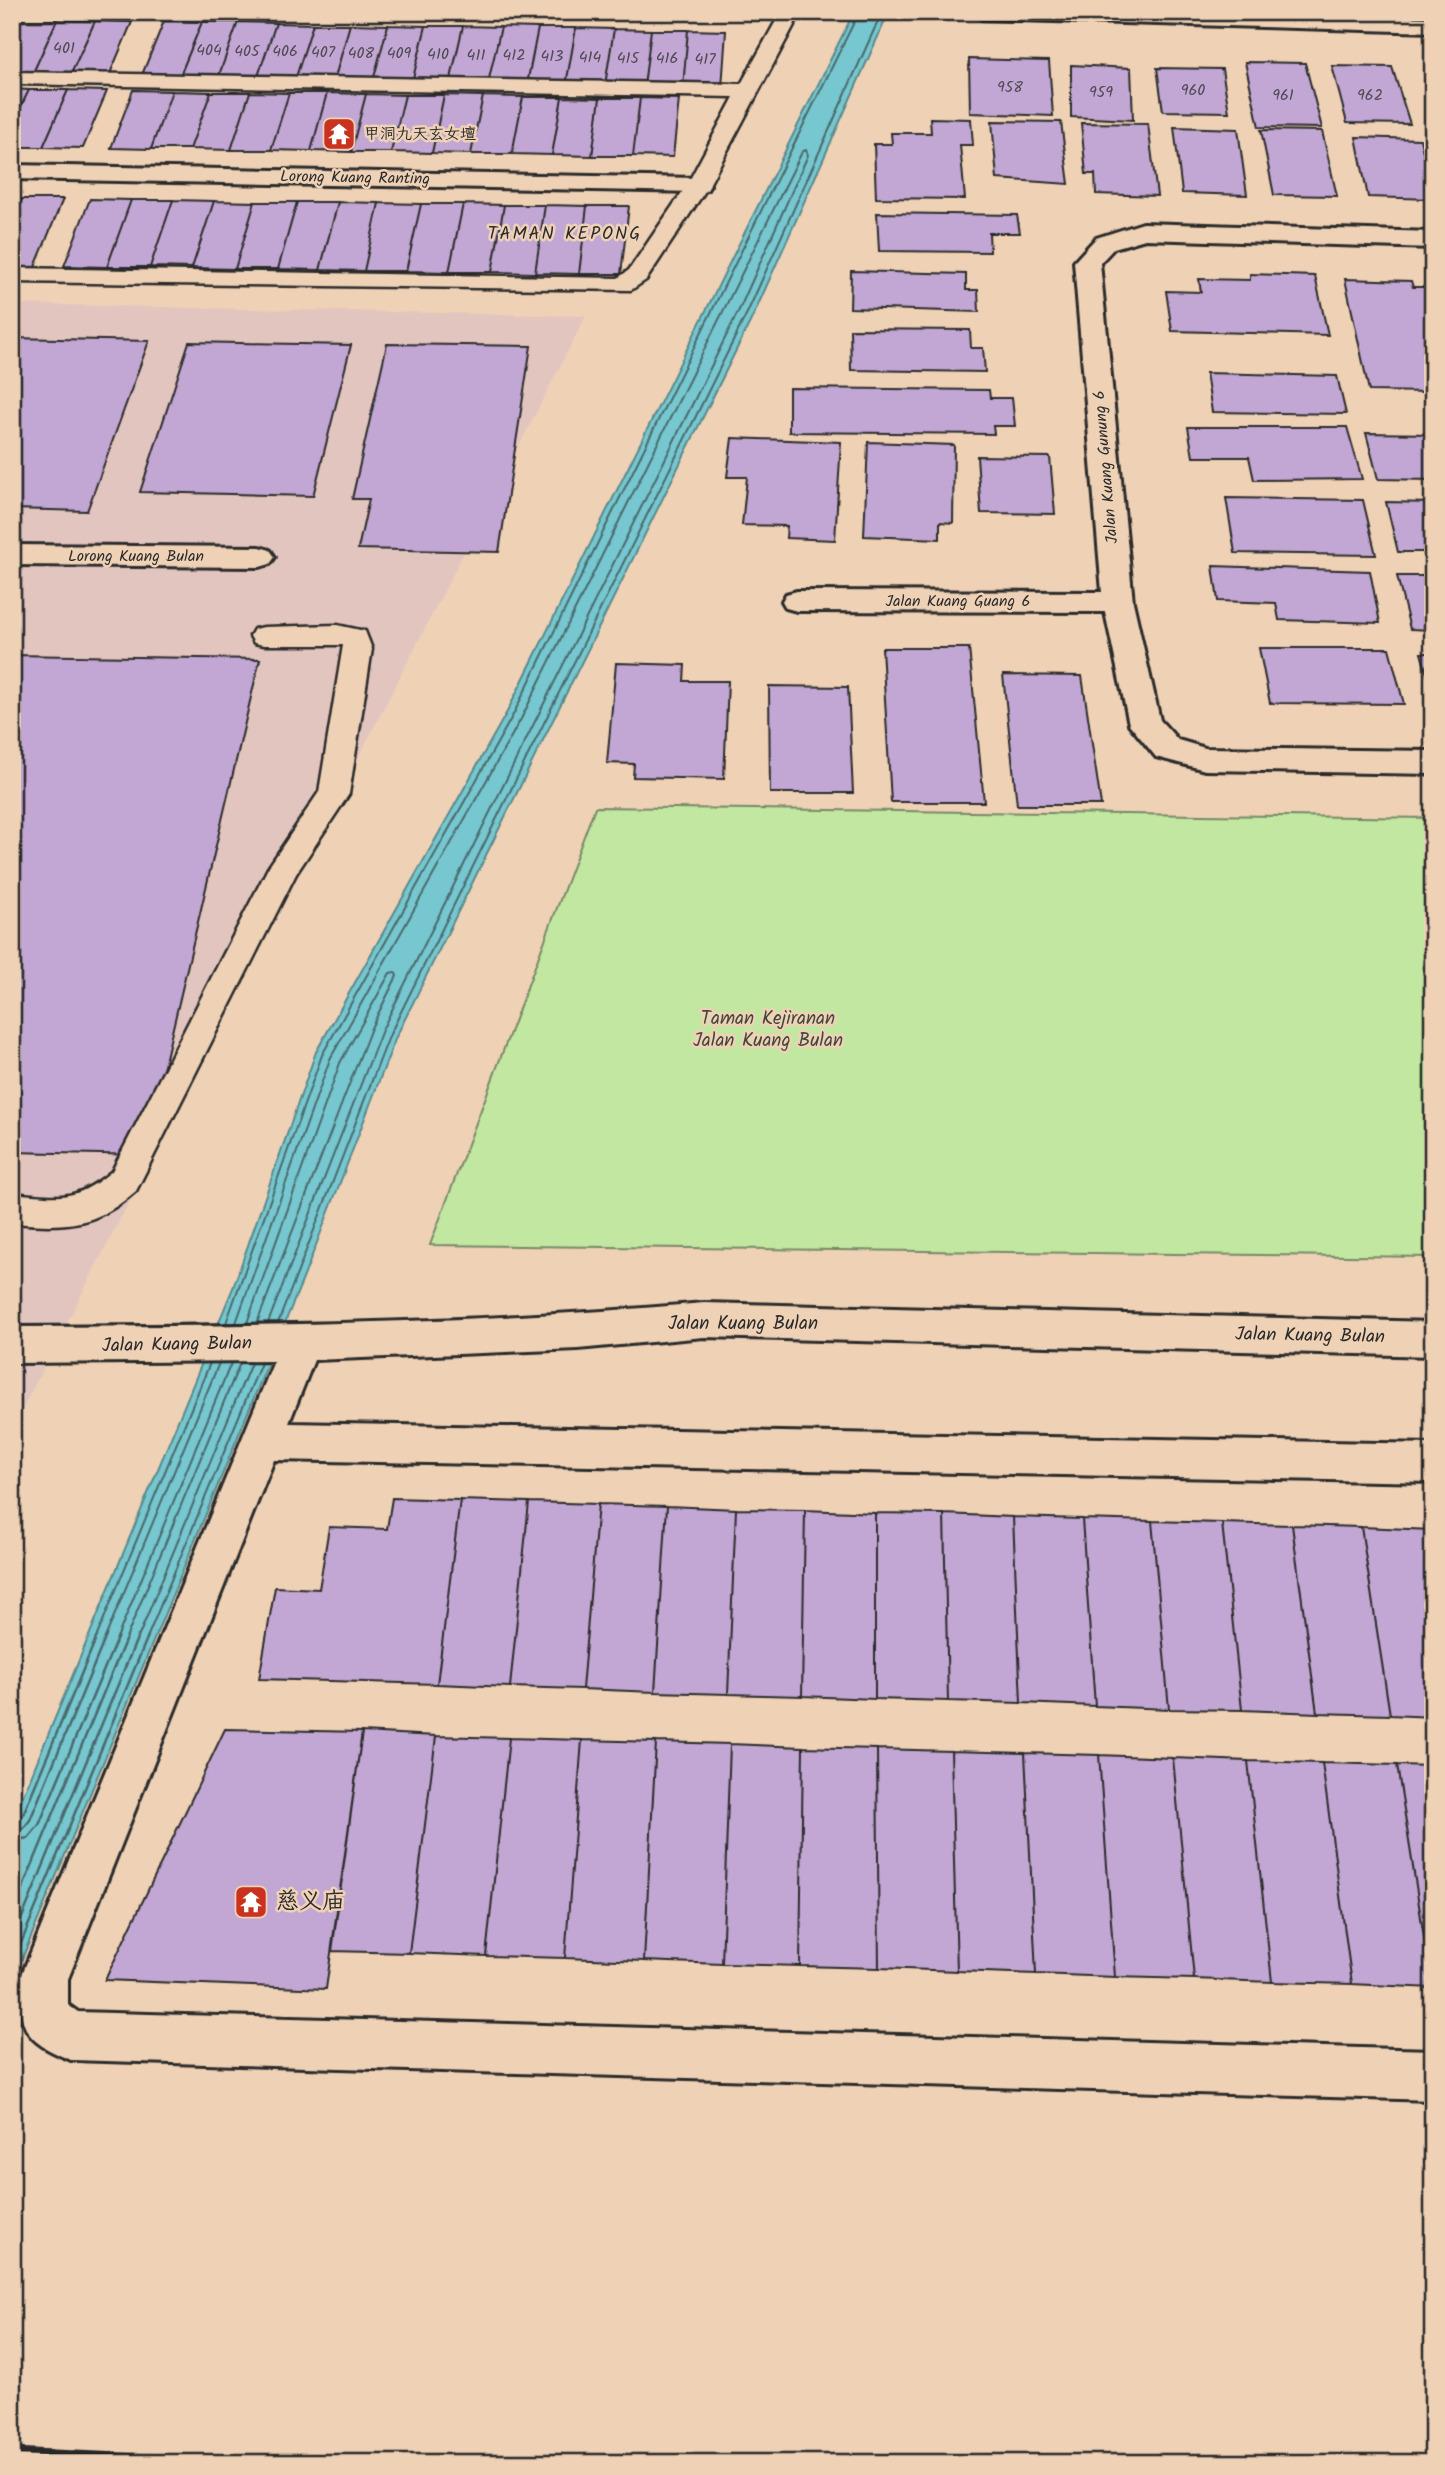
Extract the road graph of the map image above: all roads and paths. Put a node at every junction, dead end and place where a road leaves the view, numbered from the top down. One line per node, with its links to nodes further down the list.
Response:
1 (792, 12): 6 (lane)
2 (982, 12): 3 (street)
3 (1272, 16): 4 (street)
4 (1432, 27)
5 (12, 78): 6 (lane)
6 (750, 91): 8 (lane)
7 (12, 172): 8 (street, Lorong Kuang Ranting)
8 (698, 185): 10 (lane)
9 (1433, 240): 14 (street, Jalan Kuang Gunung 6)
10 (12, 275)
11 (12, 555): 12 (street, Lorong Kuang Bulan)
12 (260, 557)
13 (797, 601): 14 (street, Jalan Kuang Guang 6)
14 (1118, 602): 16 (street, Jalan Kuang Gunung 6)
15 (264, 636): 17 (lane)
16 (1433, 763)
17 (12, 1208)
18 (1433, 1339): 19 (street, Jalan Kuang Bulan)
19 (298, 1343): 20 (street, Jalan Kuang Bulan); 21 (street)
20 (12, 1345)
21 (263, 1441): 22 (street); 23 (street)
22 (1433, 1463)
23 (1433, 2075)

